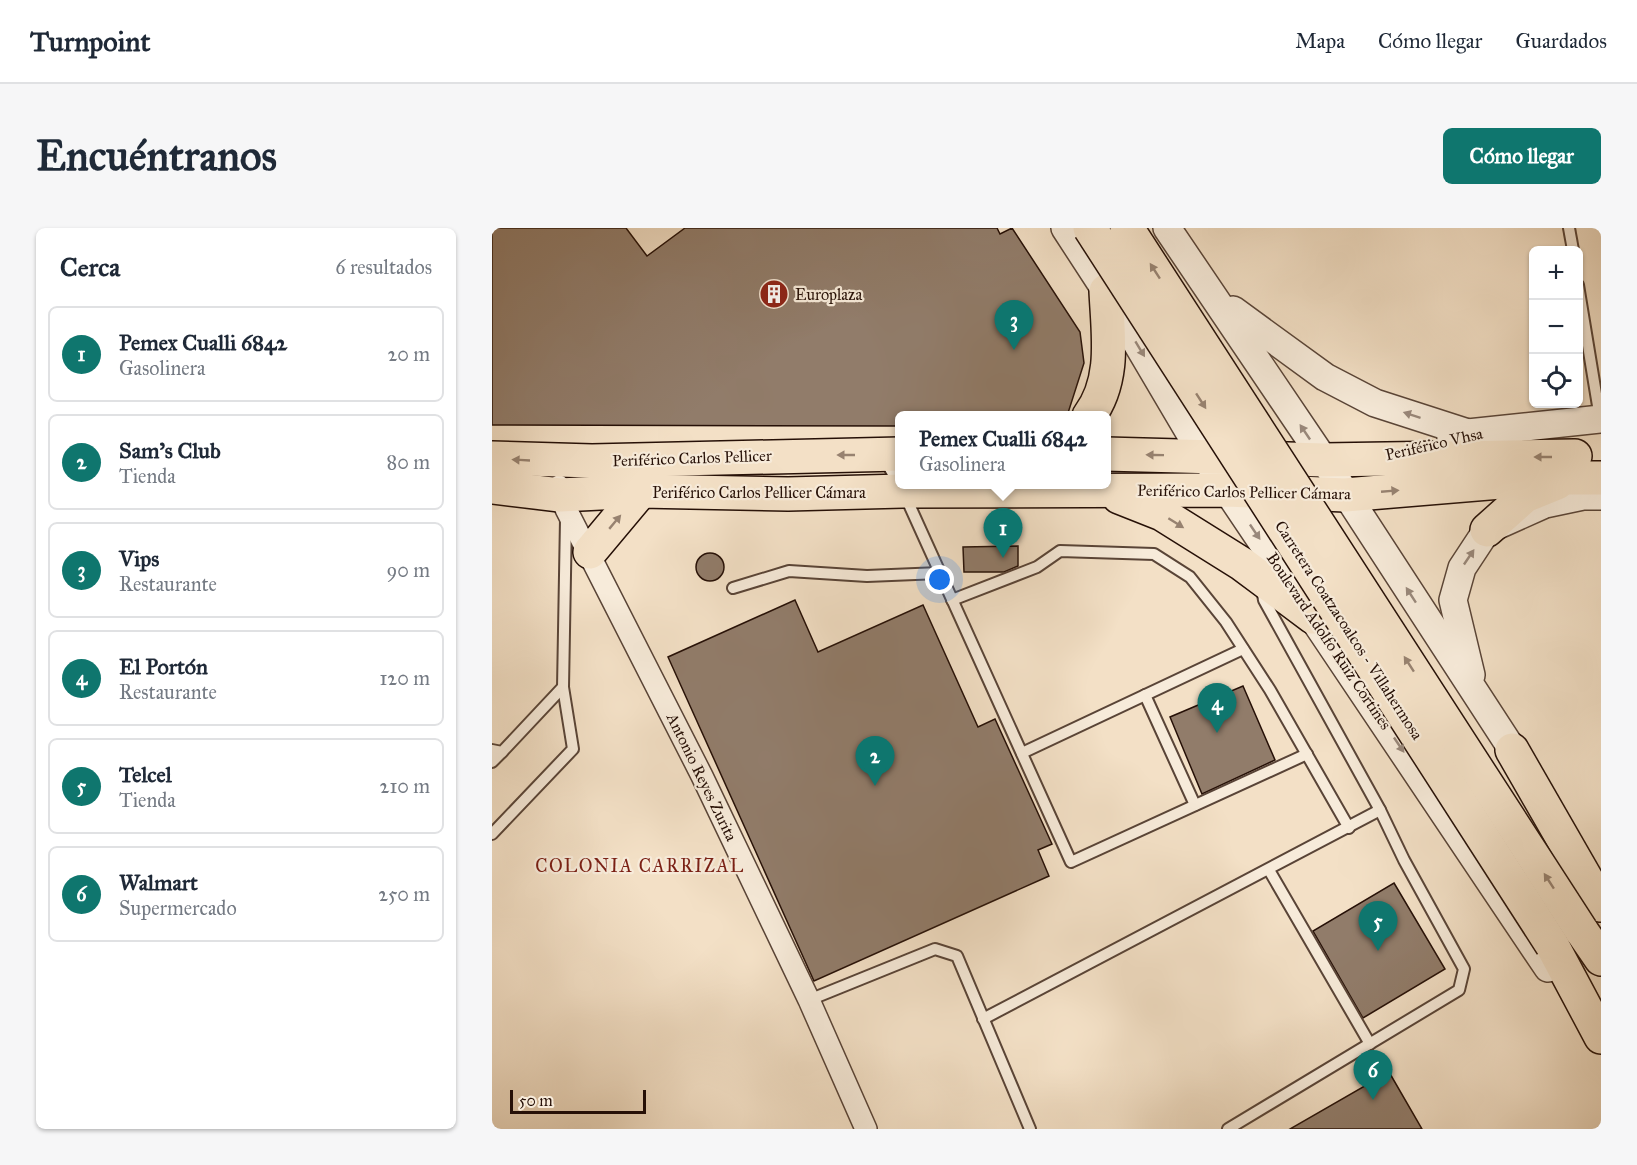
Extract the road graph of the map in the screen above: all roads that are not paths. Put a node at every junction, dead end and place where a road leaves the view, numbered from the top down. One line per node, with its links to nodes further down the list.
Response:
1 (1065, 228): 7 (street, Boulevard Adolfo Ruiz Cortines)
2 (1090, 228): 58 (main road, Carretera Coatzacoalcos - Villahermosa, one-way to 58, bridge)
3 (1127, 228): 54 (main road, Carretera Coatzacoalcos - Villahermosa, one-way to 3, bridge)
4 (1167, 228): 8 (street)
5 (1569, 228): 6 (lane)
6 (1572, 246)
7 (1106, 291): 10 (main road); 15 (street, Boulevard Adolfo Ruiz Cortines, one-way to 15)
8 (1214, 295): 12 (street, one-way to 8); 20 (street, one-way to 8)
9 (1581, 300): 11 (lane)
10 (1093, 411)
11 (1601, 419): 12 (street, Periférico Vhsa)
12 (1468, 433): 17 (main road); 19 (street, Periférico Vhsa)
13 (1111, 454): 15 (main road, Periférico Carlos Pellicer Cámara, one-way to 13)
14 (891, 455): 21 (main road, Periférico Carlos Pellicer, one-way to 21)
15 (1204, 456): 20 (main road, Periférico Carlos Pellicer Cámara); 26 (street, Boulevard Adolfo Ruiz Cortines)
16 (1601, 456): 17 (main road, Periférico Carlos Pellicer Cámara, one-way to 17)
17 (1506, 457): 19 (main road, Periférico Carlos Pellicer Cámara)
18 (492, 458): 21 (main road, one-way to 18)
19 (1374, 458): 20 (main road, Periférico Carlos Pellicer Cámara)
20 (1324, 460): 29 (street)
21 (555, 461): 31 (street)
22 (1567, 478): 23 (main road, Periférico Carlos Pellicer Cámara); 29 (main road, Periférico Carlos Pellicer Cámara, one-way to 22); 32 (main road)
23 (1601, 478)
24 (492, 487): 31 (main road, Periférico Carlos Pellicer Cámara)
25 (1103, 490): 26 (main road, Periférico Carlos Pellicer Cámara); 28 (main road, Periférico Carlos Pellicer Cámara); 35 (main road, one-way to 35)
26 (1227, 490): 29 (main road, Periférico Carlos Pellicer Cámara); 38 (street, Boulevard Adolfo Ruiz Cortines, one-way to 38)
27 (640, 491): 28 (main road, Periférico Carlos Pellicer Cámara); 31 (main road, Periférico Carlos Pellicer Cámara); 33 (main road, one-way to 27)
28 (903, 491): 34 (lane)
29 (1346, 495): 41 (street, one-way to 29)
30 (1601, 496): 32 (street)
31 (563, 502): 33 (street, Antonio Reyes Zurita); 40 (lane)
32 (1487, 530): 41 (street, one-way to 32)
33 (590, 552): 56 (street, Antonio Reyes Zurita)
34 (940, 573): 36 (lane); 37 (lane)
35 (1259, 577): 38 (main road); 49 (lane)
36 (733, 588)
37 (952, 600): 39 (lane); 45 (lane)
38 (1313, 617): 60 (street, Boulevard Adolfo Ruiz Cortines, one-way to 60)
39 (1243, 649): 42 (lane); 46 (lane)
40 (563, 687): 44 (lane); 51 (lane)
41 (1476, 694): 43 (street)
42 (1145, 695): 45 (lane); 48 (lane)
43 (1512, 750): 53 (street); 54 (main road)
44 (497, 751): 47 (lane)
45 (1022, 753): 48 (lane)
46 (1307, 754): 48 (lane); 50 (lane)
47 (492, 762)
48 (1195, 805)
49 (1380, 810): 50 (lane); 59 (lane)
50 (1349, 828): 52 (lane)
51 (492, 834)
52 (1269, 870): 57 (lane); 59 (lane)
53 (1601, 889)
54 (1591, 917): 55 (main road, Carretera Coatzacoalcos - Villahermosa)
55 (1601, 959)
56 (809, 1000): 57 (lane); 61 (street, Antonio Reyes Zurita)
57 (983, 1018): 62 (lane)
58 (1601, 1037)
59 (1370, 1044): 63 (lane)
60 (1601, 1048)
61 (866, 1129)
62 (1029, 1129)
63 (1227, 1129)

